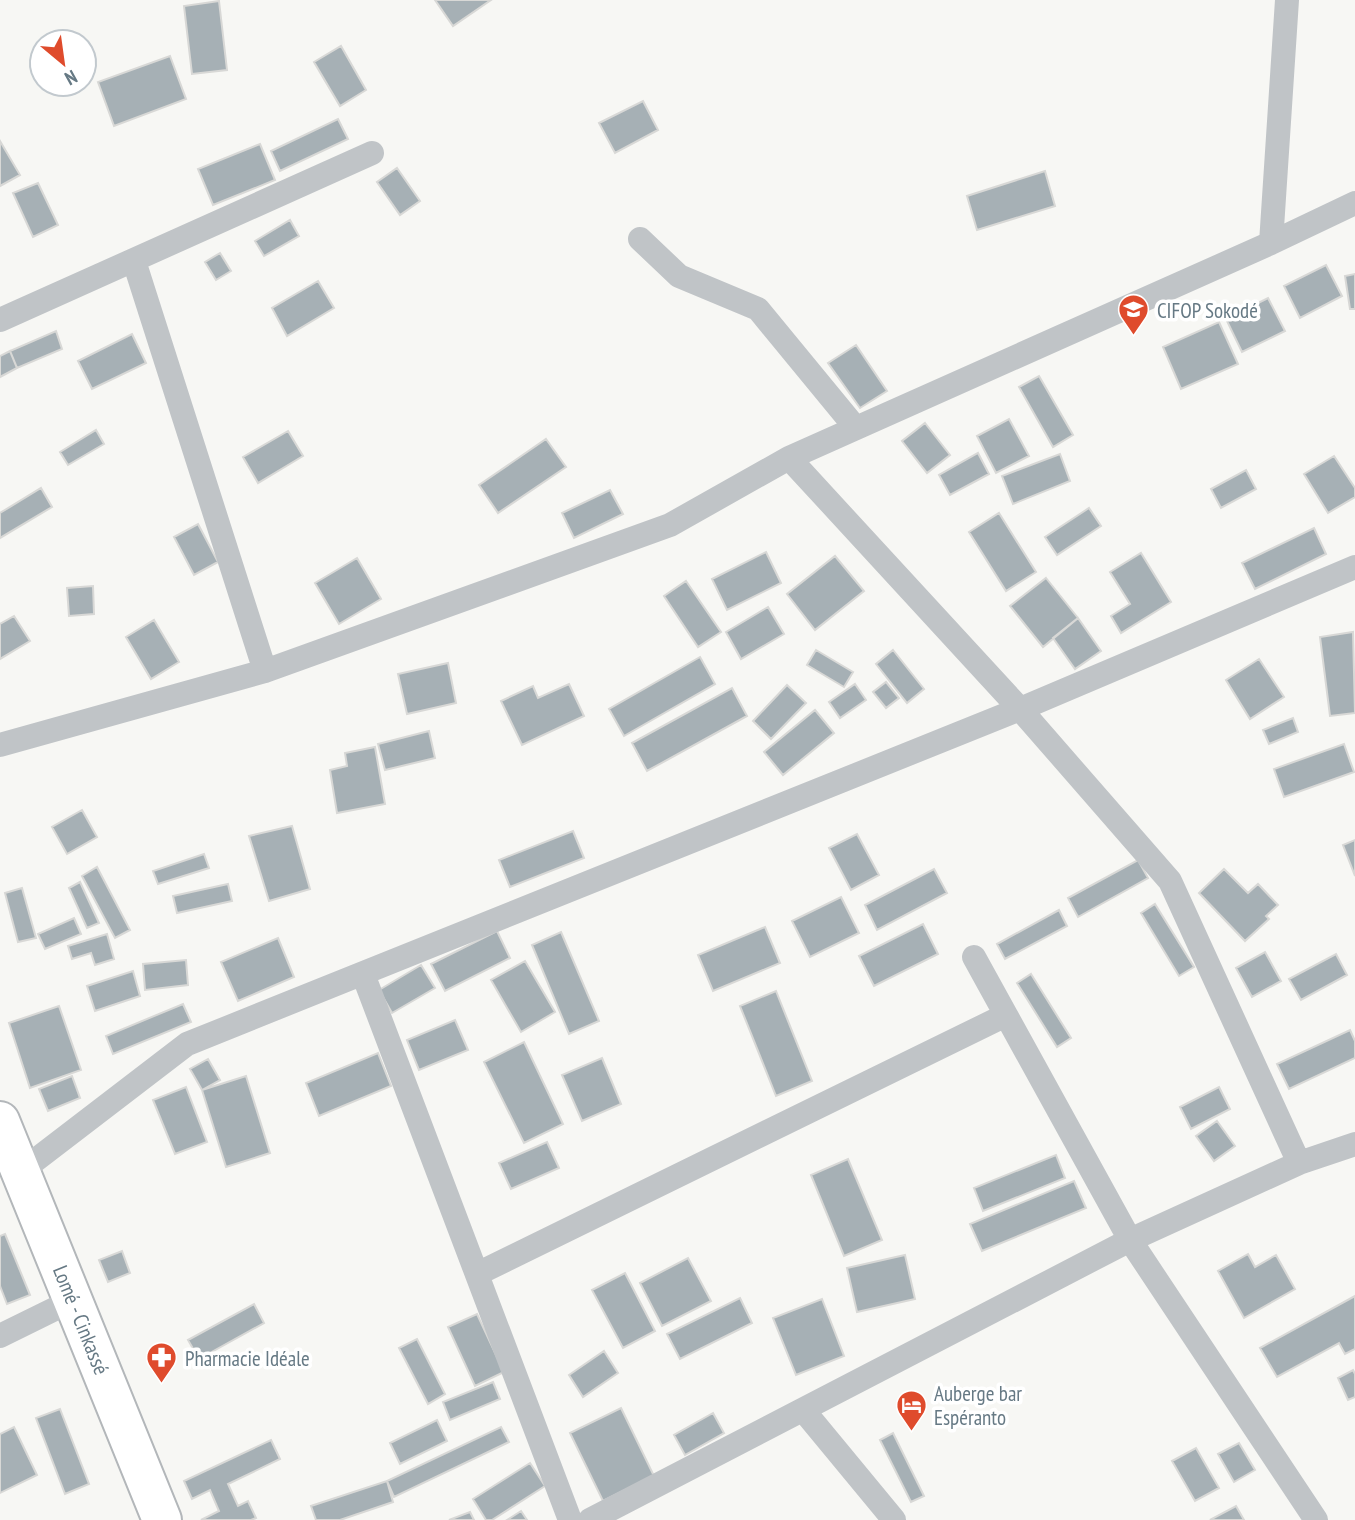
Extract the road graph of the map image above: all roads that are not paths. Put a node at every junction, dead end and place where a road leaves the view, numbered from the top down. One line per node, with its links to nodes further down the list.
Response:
1 (1287, 0): 5 (street)
2 (372, 153): 6 (street)
3 (1355, 203): 5 (street)
4 (639, 239): 8 (street)
5 (1271, 243): 8 (street)
6 (134, 261): 7 (street); 11 (street)
7 (0, 320)
8 (855, 427): 9 (street)
9 (789, 458): 11 (street); 12 (street)
10 (1355, 568): 12 (street)
11 (265, 671): 13 (street)
12 (1020, 709): 15 (street); 19 (street)
13 (0, 745)
14 (974, 957): 16 (street)
15 (363, 974): 20 (street); 22 (street)
16 (1006, 1014): 21 (street); 22 (street)
17 (0, 1121): 20 (highway, Lomé - Cinkassé)
18 (1355, 1145): 19 (street)
19 (1299, 1163): 21 (street)
20 (20, 1172): 23 (highway, Lomé - Cinkassé)
21 (1130, 1240): 25 (street); 30 (street)
22 (478, 1274): 27 (street)
23 (73, 1300): 24 (street); 26 (highway, Lomé - Cinkassé)
24 (0, 1336)
25 (804, 1411): 28 (street); 29 (street)
26 (162, 1520)
27 (570, 1520)
28 (590, 1520)
29 (894, 1520)
30 (1316, 1520)

